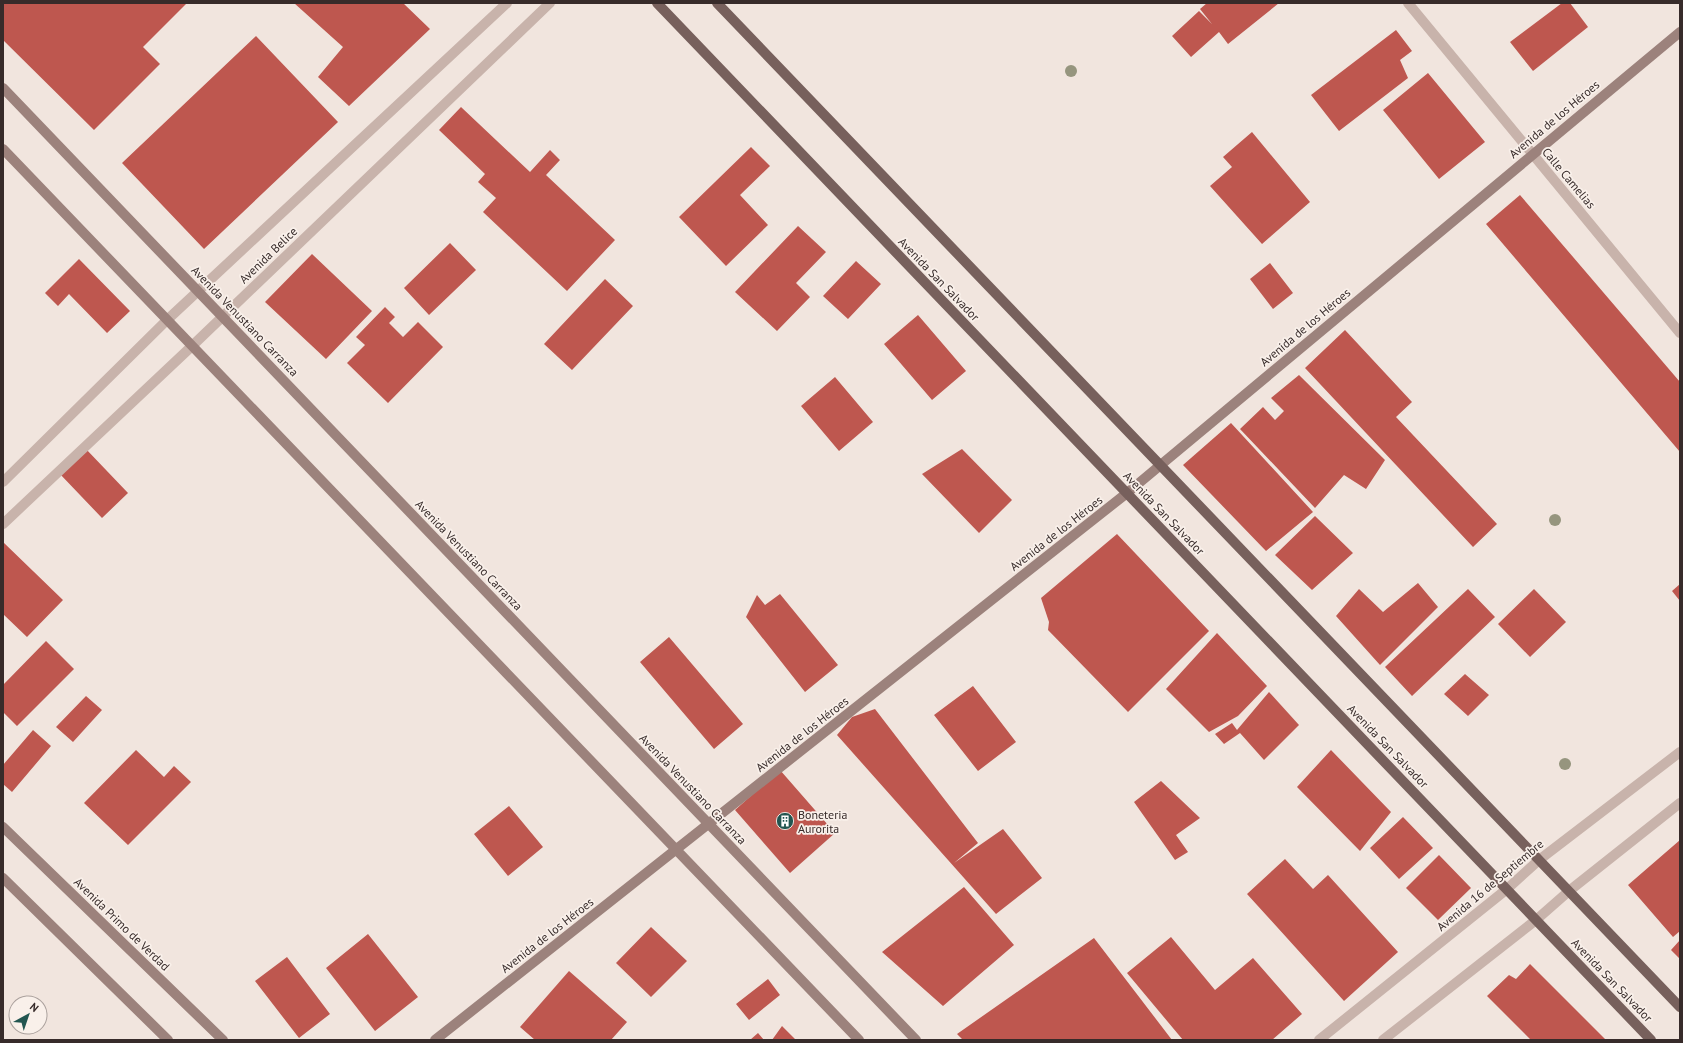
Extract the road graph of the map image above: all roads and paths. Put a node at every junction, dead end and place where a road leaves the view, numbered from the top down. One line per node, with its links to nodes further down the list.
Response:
1 (507, 3): 10 (street, Avenida Belice)
2 (550, 3): 11 (street, Avenida Belice)
3 (657, 3): 17 (main road, Avenida San Salvador)
4 (717, 3): 15 (main road)
5 (1408, 3): 9 (street, Calle Camelias)
6 (1680, 32): 9 (street, Avenida de los Héroes)
7 (3, 88): 10 (street, Avenida Venustiano Carranza)
8 (3, 149): 12 (street)
9 (1532, 154): 13 (street, Calle Camelias); 15 (street, Avenida de los Héroes)
10 (198, 291): 11 (street, Avenida Venustiano Carranza); 12 (street, Avenida Belice)
11 (222, 316): 14 (street, Avenida Belice); 21 (street, Avenida Venustiano Carranza)
12 (167, 320): 14 (street); 16 (street, Avenida Belice)
13 (1680, 333)
14 (192, 346): 18 (street, Avenida Belice); 23 (street)
15 (1160, 465): 17 (street, Avenida de los Héroes); 24 (main road)
16 (3, 482)
17 (1127, 493): 21 (street, Avenida de los Héroes); 26 (main road, Avenida San Salvador)
18 (3, 524)
19 (1680, 752): 24 (street, Avenida 16 de Septiembre)
20 (1680, 803): 27 (street)
21 (709, 824): 23 (street, Avenida de los Héroes); 34 (street, Avenida Venustiano Carranza)
22 (3, 827): 31 (street, Avenida Primo de Verdad)
23 (676, 849): 32 (street, Avenida de los Héroes); 33 (street)
24 (1539, 860): 26 (street, Avenida 16 de Septiembre); 27 (main road)
25 (3, 878): 30 (street)
26 (1507, 889): 28 (main road, Avenida San Salvador); 35 (street, Avenida 16 de Septiembre)
27 (1569, 891): 28 (street); 29 (main road)
28 (1536, 920): 36 (street); 37 (main road, Avenida San Salvador)
29 (1680, 1007)
30 (168, 1040)
31 (223, 1040)
32 (435, 1040)
33 (858, 1040)
34 (916, 1040)
35 (1318, 1040)
36 (1383, 1040)
37 (1651, 1040)

